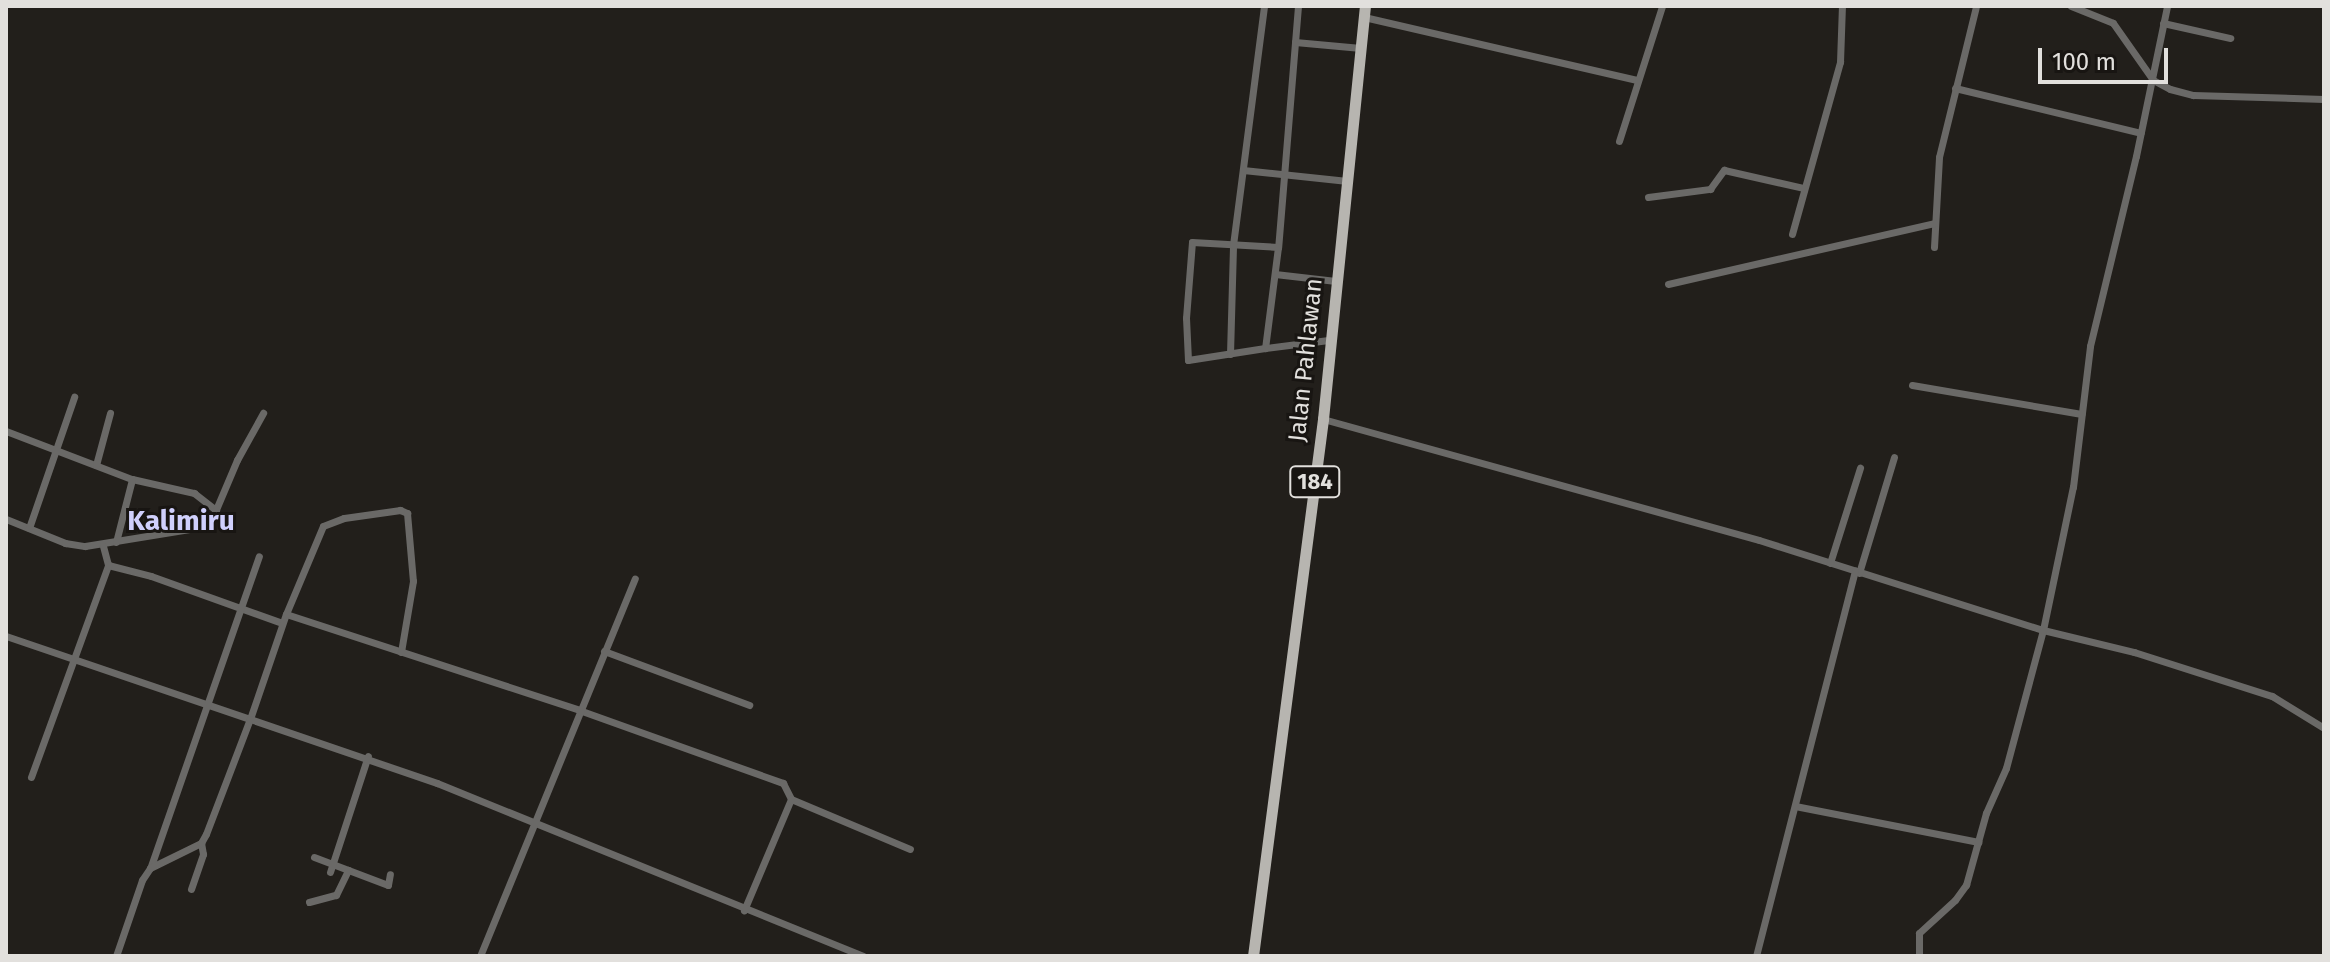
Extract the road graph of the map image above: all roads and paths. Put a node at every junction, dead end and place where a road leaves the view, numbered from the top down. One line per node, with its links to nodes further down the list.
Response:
1 (1264, 6): 19 (street)
2 (1298, 6): 11 (street)
3 (1662, 6): 13 (street)
4 (1842, 6): 22 (street)
5 (1976, 6): 15 (street)
6 (2071, 6): 14 (street)
7 (2167, 6): 9 (street)
8 (1364, 12): 12 (main road, Jalan Pahlawan / 184); 13 (street)
9 (2163, 23): 10 (street); 14 (street)
10 (2230, 38)
11 (1295, 42): 12 (street); 20 (street)
12 (1361, 48): 21 (main road, Jalan Pahlawan / 184)
13 (1636, 80): 18 (street)
14 (2153, 80): 16 (street); 17 (street)
15 (1955, 88): 17 (street); 24 (street)
16 (2324, 99)
17 (2141, 133): 39 (street)
18 (1619, 141)
19 (1243, 170): 20 (street); 26 (street)
20 (1285, 175): 21 (street); 27 (street)
21 (1347, 181): 30 (main road, Jalan Pahlawan / 184)
22 (1803, 188): 23 (street); 25 (street)
23 (1648, 197)
24 (1934, 223): 28 (street); 31 (street)
25 (1792, 234)
26 (1233, 245): 27 (street); 34 (street); 34 (street)
27 (1278, 247): 29 (street)
28 (1934, 247)
29 (1275, 274): 30 (street); 33 (street)
30 (1336, 281): 32 (main road, Jalan Pahlawan / 184)
31 (1668, 284)
32 (1329, 340): 33 (street); 40 (main road, Jalan Pahlawan / 184)
33 (1265, 348): 34 (street)
34 (1230, 354)
35 (1912, 385): 39 (street)
36 (74, 397): 42 (street)
37 (110, 413): 44 (street)
38 (263, 413): 47 (street)
39 (2082, 414): 60 (street)
40 (1323, 419): 53 (street); 89 (main road, Jalan Pahlawan / 184)
41 (6, 431): 42 (street)
42 (56, 451): 44 (street); 49 (street)
43 (1894, 457): 55 (street)
44 (96, 465): 46 (street)
45 (1860, 468): 53 (street)
46 (132, 479): 47 (street); 50 (street)
47 (216, 510): 50 (street)
48 (6, 519): 49 (street)
49 (29, 528): 51 (street)
50 (116, 542): 51 (street)
51 (103, 546): 54 (street)
52 (259, 556): 57 (street)
53 (1830, 563): 55 (street)
54 (108, 565): 57 (street); 64 (street)
55 (1857, 572): 60 (street); 73 (street)
56 (635, 579): 62 (street)
57 (240, 610): 59 (street); 65 (street)
58 (286, 614): 59 (street); 63 (street); 63 (street)
59 (282, 623): 68 (street)
60 (2043, 630): 69 (street); 75 (street)
61 (6, 636): 64 (street)
62 (604, 651): 66 (street); 67 (street)
63 (401, 652): 67 (street)
64 (72, 659): 65 (street); 71 (street)
65 (205, 704): 68 (street); 79 (street)
66 (749, 705)
67 (579, 710): 72 (street); 74 (street)
68 (250, 719): 70 (street); 76 (street)
69 (2324, 728)
70 (368, 756): 74 (street); 80 (street)
71 (31, 777)
72 (791, 799): 77 (street); 85 (street)
73 (1795, 806): 75 (street); 90 (street)
74 (534, 824): 85 (street); 87 (street)
75 (1979, 842): 91 (street)
76 (201, 843): 79 (street); 83 (street)
77 (910, 849)
78 (314, 857): 80 (street)
79 (150, 868): 86 (street)
80 (331, 868): 81 (street)
81 (348, 870): 82 (street); 84 (street)
82 (390, 874)
83 (191, 889)
84 (309, 902)
85 (744, 910): 88 (street)
86 (116, 956)
87 (480, 956)
88 (863, 956)
89 (1253, 956)
90 (1756, 956)
91 (1919, 956)

